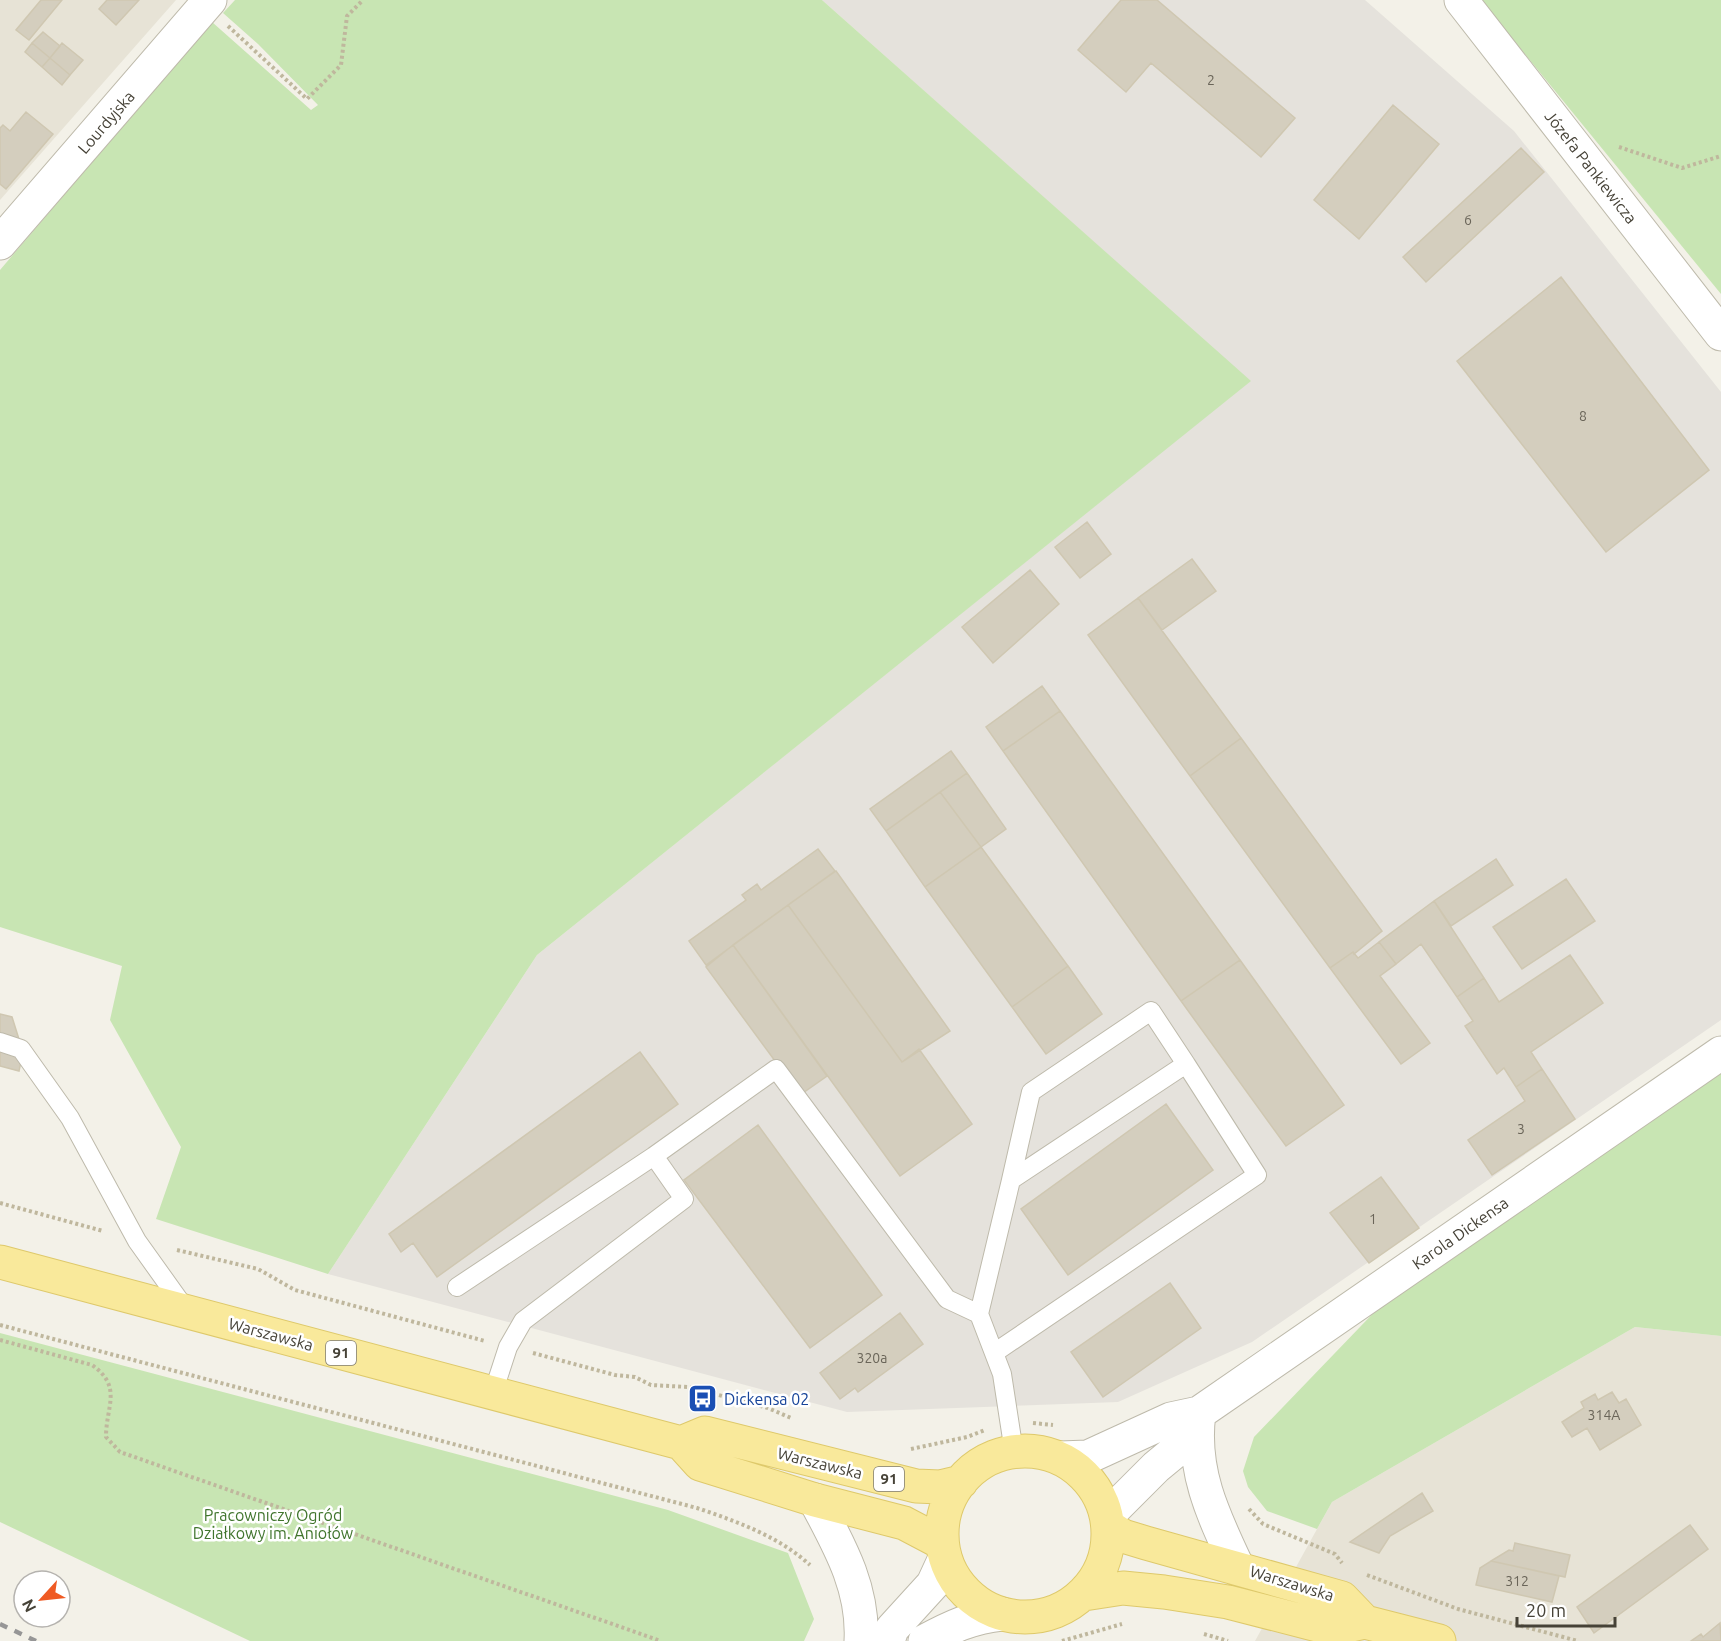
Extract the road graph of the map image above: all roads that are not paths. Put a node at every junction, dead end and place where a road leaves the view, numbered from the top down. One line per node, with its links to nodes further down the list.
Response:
1 (1461, 0): 4 (street, Józefa Pankiewicza)
2 (207, 3): 3 (street, Lourdyjska)
3 (0, 243)
4 (1721, 334)
5 (0, 1042): 12 (lane)
6 (1721, 1053): 16 (street, Karola Dickensa)
7 (1186, 1064): 9 (lane); 9 (lane); 14 (lane)
8 (654, 1156): 11 (lane); 13 (lane); 15 (lane)
9 (1011, 1180): 13 (lane)
10 (0, 1262): 12 (main road, Warszawska / 91)
11 (457, 1287)
12 (188, 1313): 15 (main road, Warszawska / 91)
13 (979, 1314): 14 (lane)
14 (994, 1353): 17 (lane)
15 (493, 1393): 18 (main road, Warszawska / 91)
16 (1197, 1423): 19 (street, Karola Dickensa); 22 (street, Karola Dickensa); 24 (street)
17 (1012, 1438): 19 (main road); 20 (main road)
18 (681, 1443): 20 (main road, Warszawska / 91); 21 (main road, Warszawska / 91)
19 (1060, 1458): 22 (main road)
20 (961, 1482): 23 (main road)
21 (815, 1500): 23 (main road, Warszawska / 91); 28 (street)
22 (1107, 1521): 24 (main road, Warszawska); 25 (main road)
23 (944, 1551): 26 (main road); 29 (street)
24 (1239, 1568): 27 (main road, Warszawska)
25 (1084, 1594): 26 (main road); 27 (main road, Warszawska)
26 (1002, 1614): 30 (street)
27 (1365, 1622): 31 (main road, Warszawska)
28 (861, 1641)
29 (888, 1641)
30 (925, 1641)
31 (1438, 1641)

